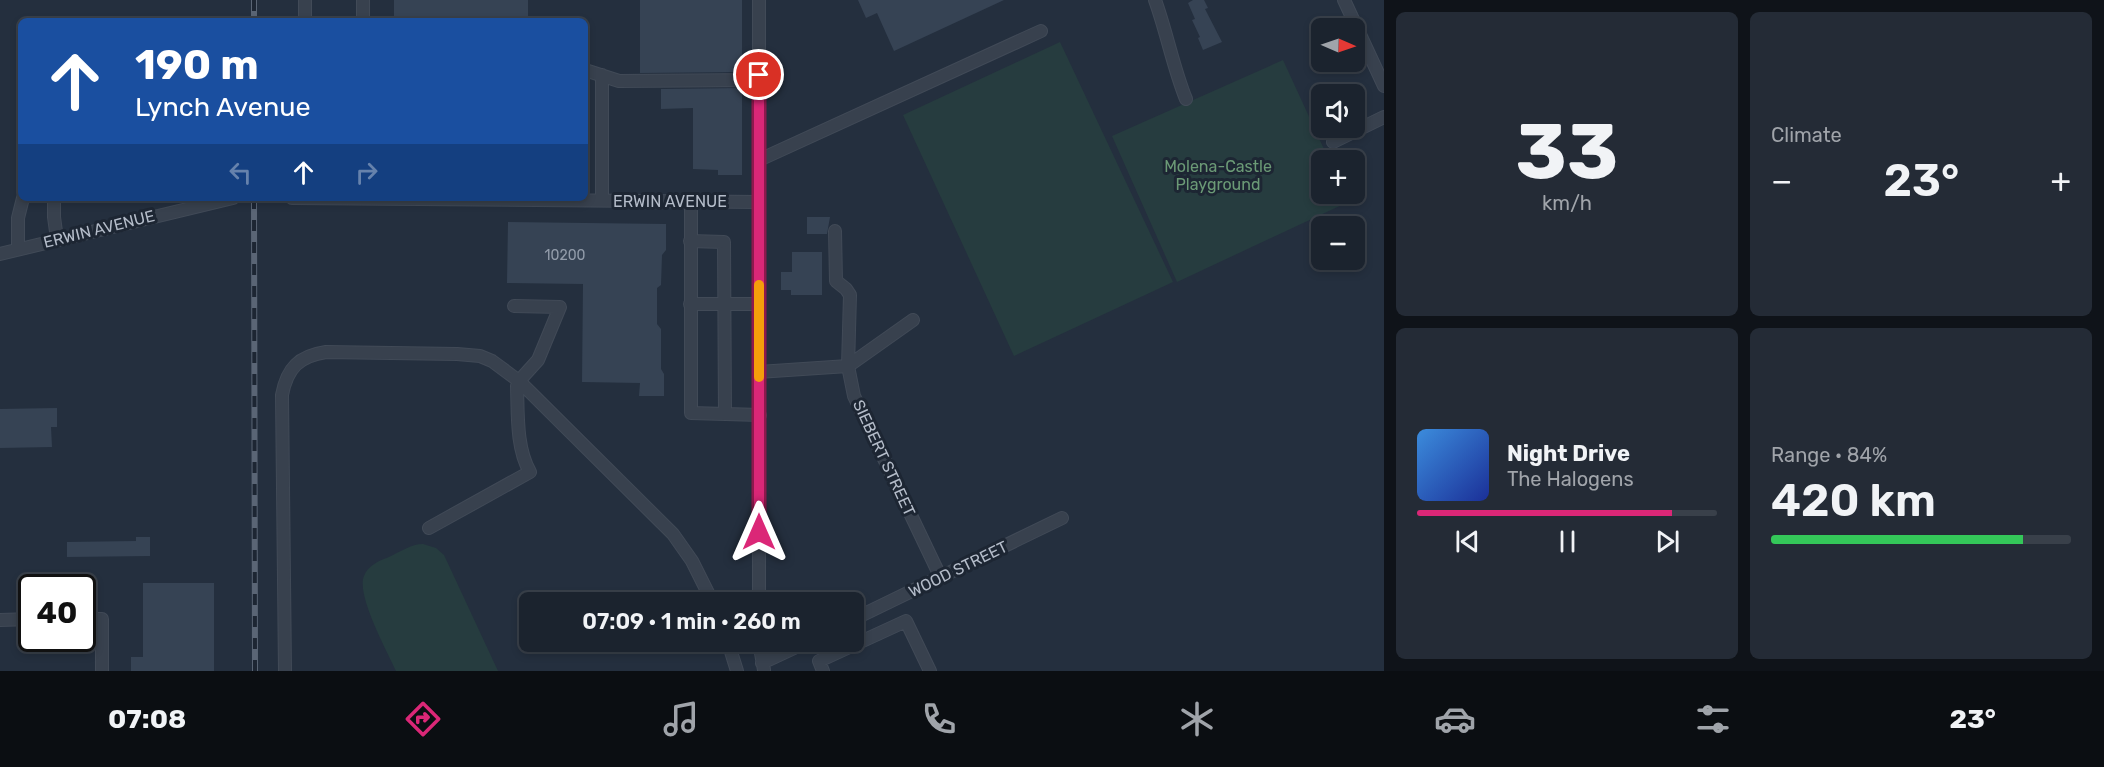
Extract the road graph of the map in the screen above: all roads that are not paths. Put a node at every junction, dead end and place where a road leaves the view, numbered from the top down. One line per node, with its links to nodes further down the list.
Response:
1 (305, 0): 6 (street)
2 (363, 0): 7 (street)
3 (759, 0): 11 (street)
4 (1155, 0): 13 (street)
5 (1344, 0): 12 (street)
6 (305, 18)
7 (363, 18)
8 (1041, 31): 16 (street)
9 (588, 71): 10 (street)
10 (602, 75): 11 (street); 18 (street)
11 (759, 81): 16 (street)
12 (1384, 86)
13 (1186, 99)
14 (1384, 117): 15 (street)
15 (1333, 142)
16 (759, 160): 23 (street)
17 (588, 200): 18 (street, ERWIN AVENUE)
18 (602, 200): 22 (street, ERWIN AVENUE)
19 (22, 201): 27 (street)
20 (54, 201): 25 (street)
21 (220, 201): 25 (street, ERWIN AVENUE)
22 (691, 201): 23 (street, ERWIN AVENUE); 26 (street)
23 (759, 202): 31 (street)
24 (835, 231): 34 (street, SIEBERT STREET)
25 (57, 240): 27 (street, ERWIN AVENUE)
26 (690, 240): 29 (street); 30 (street)
27 (18, 249): 28 (street, ERWIN AVENUE)
28 (0, 254)
29 (690, 304): 30 (street); 37 (street)
30 (724, 304): 31 (street); 37 (street)
31 (759, 304): 35 (street)
32 (514, 306): 36 (street)
33 (913, 320): 34 (street)
34 (848, 366): 35 (street); 41 (street, SIEBERT STREET)
35 (759, 372): 38 (street)
36 (519, 381): 40 (street); 42 (street); 53 (street)
37 (725, 414): 38 (street)
38 (760, 415): 43 (street)
39 (1062, 518): 41 (street, WOOD STREET)
40 (429, 528)
41 (941, 578): 44 (street, WOOD STREET)
42 (708, 592)
43 (759, 592)
44 (864, 614)
45 (96, 619): 52 (street)
46 (0, 620): 47 (street)
47 (18, 620)
48 (731, 652): 54 (street)
49 (761, 652): 51 (street)
50 (789, 652): 51 (street)
51 (763, 667)
52 (102, 671)
53 (285, 671)
54 (737, 671)
55 (823, 671): 56 (street)
56 (930, 671)

